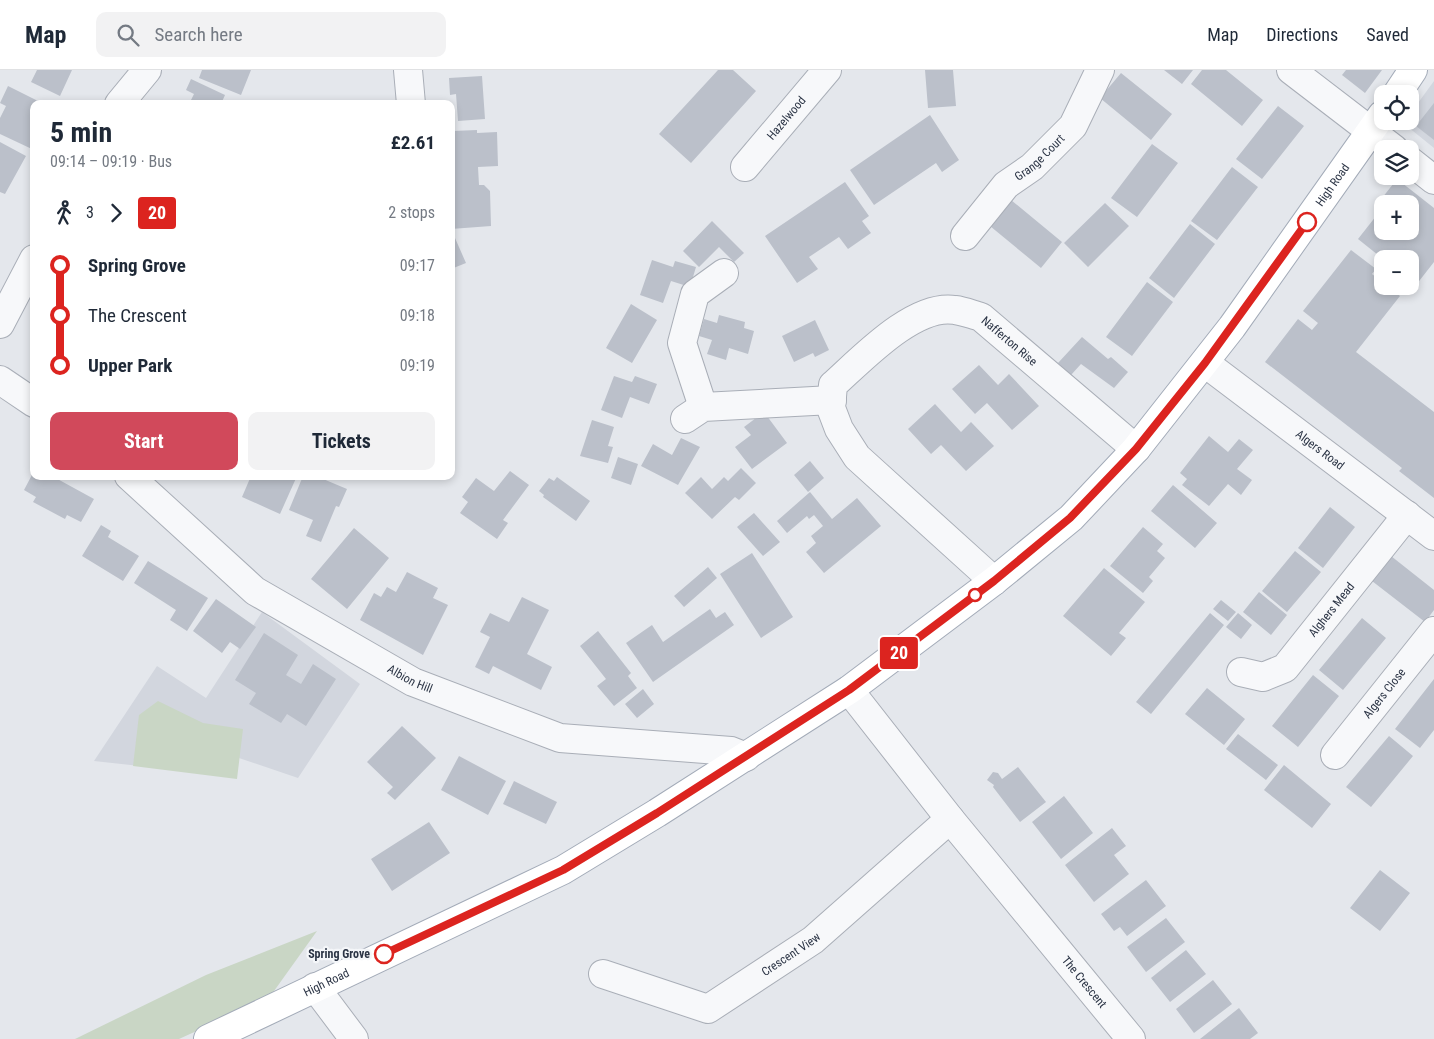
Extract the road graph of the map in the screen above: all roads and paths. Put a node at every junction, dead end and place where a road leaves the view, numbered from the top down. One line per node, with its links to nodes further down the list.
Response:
1 (147, 70): 8 (street)
2 (408, 70): 9 (street)
3 (827, 70): 12 (street, Hazelwood)
4 (1100, 70): 15 (street, Grange Court)
5 (1291, 70): 10 (street)
6 (1413, 70): 7 (main road)
7 (1403, 85)
8 (122, 100)
9 (411, 100)
10 (1374, 121)
11 (1374, 127): 19 (main road, High Road)
12 (745, 167)
13 (1419, 168): 14 (street)
14 (1434, 180)
15 (965, 236)
16 (30, 267): 18 (street)
17 (724, 273): 22 (street)
18 (0, 324)
19 (1205, 363): 23 (main road, High Road); 25 (street, Algers Road)
20 (0, 380): 21 (street)
21 (30, 400)
22 (832, 400): 23 (street, Nafferton Rise); 27 (street)
23 (1136, 449): 27 (main road, High Road)
24 (133, 480): 32 (street, Albion Hill)
25 (1407, 515): 26 (street, Algers Road); 29 (street, Alghers Mead)
26 (1434, 536)
27 (994, 581): 30 (main road, High Road)
28 (1434, 631): 31 (street, Algers Close)
29 (1242, 672)
30 (849, 690): 32 (main road, High Road); 33 (street, The Crescent)
31 (1335, 755)
32 (746, 757): 35 (main road, High Road)
33 (950, 819): 34 (street, Crescent View); 38 (street, The Crescent)
34 (603, 974)
35 (315, 987): 36 (main road, High Road); 37 (street)
36 (208, 1039)
37 (354, 1039)
38 (1131, 1039)

